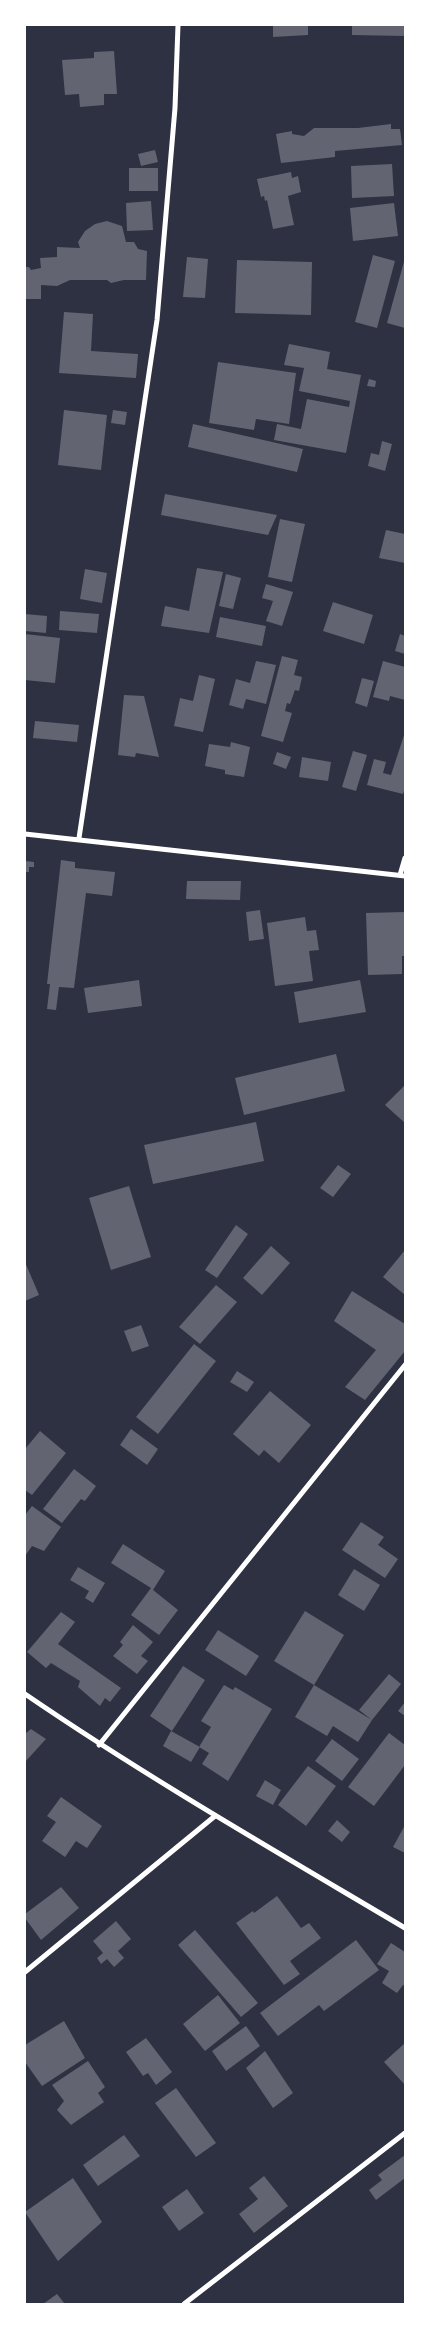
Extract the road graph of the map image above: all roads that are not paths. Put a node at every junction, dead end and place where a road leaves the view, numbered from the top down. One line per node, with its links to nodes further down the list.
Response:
1 (178, 25): 3 (street)
2 (25, 834): 3 (street)
3 (79, 838): 5 (street)
4 (405, 858): 5 (street)
5 (402, 876)
6 (405, 1365): 8 (street)
7 (25, 1694): 8 (street)
8 (99, 1745): 9 (street)
9 (215, 1816): 10 (street); 11 (street)
10 (405, 1928)
11 (25, 1972)
12 (405, 2133): 13 (street)
13 (184, 2304)

